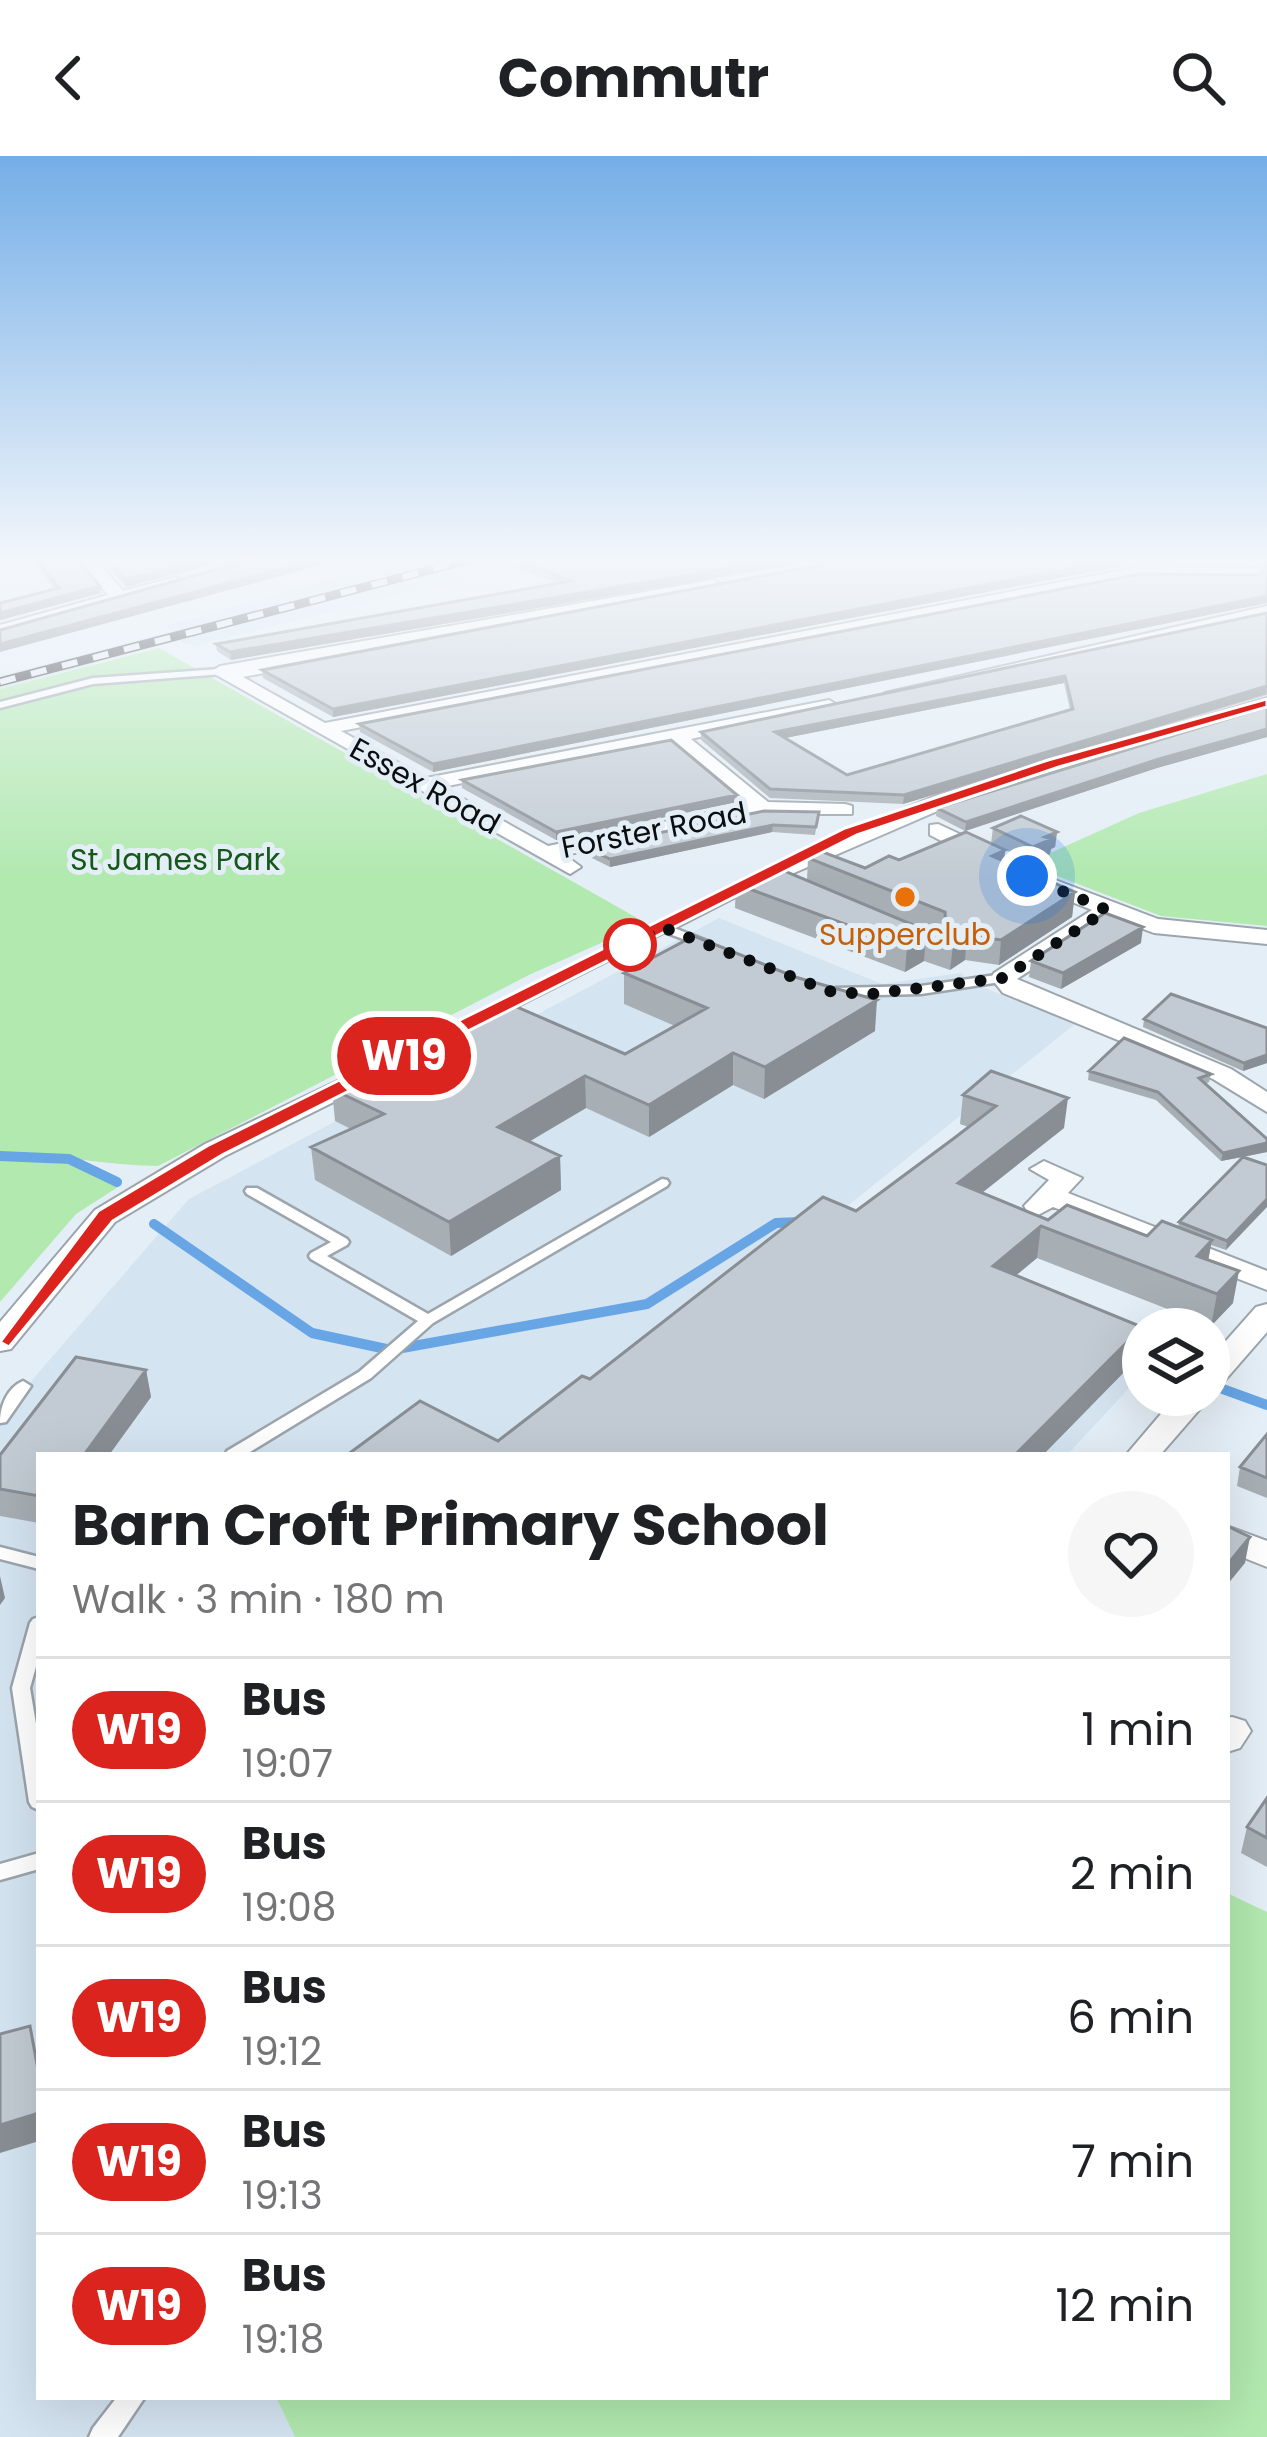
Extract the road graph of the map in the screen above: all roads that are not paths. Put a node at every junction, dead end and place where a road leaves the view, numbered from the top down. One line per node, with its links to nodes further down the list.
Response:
1 (262, 666): 4 (street)
2 (648, 666): 7 (street)
3 (1012, 666): 8 (street)
4 (225, 673): 6 (lane); 7 (street, Essex Road)
5 (1267, 704): 15 (street)
6 (0, 705)
7 (323, 729): 9 (street, Essex Road)
8 (676, 736): 9 (street); 10 (street, Forster Road)
9 (423, 785): 13 (street, Essex Road)
10 (764, 808): 11 (street, Forster Road); 13 (street, Forster Road)
11 (845, 810)
12 (938, 830): 16 (street)
13 (544, 853): 14 (street, Essex Road)
14 (570, 867)
15 (776, 882): 17 (lane)
16 (1107, 910): 18 (street); 20 (street)
17 (664, 928): 19 (lane); 22 (lane)
18 (1267, 938)
19 (729, 953)
20 (1003, 978): 21 (lane); 24 (street)
21 (811, 984)
22 (485, 1017)
23 (396, 1060): 31 (street)
24 (1267, 1104)
25 (662, 1183): 30 (lane)
26 (252, 1191): 30 (lane)
27 (1017, 1227): 28 (street)
28 (1267, 1281)
29 (1267, 1313): 32 (street)
30 (428, 1320): 36 (lane)
31 (0, 1342)
32 (1230, 1355)
33 (23, 1386): 35 (lane)
34 (1176, 1416): 37 (street)
35 (0, 1418)
36 (238, 1452)
37 (1145, 1452)
38 (1230, 1539): 40 (street)
39 (0, 1553): 41 (lane)
40 (1267, 1555)
41 (36, 1562)
42 (36, 1634): 43 (lane)
43 (36, 1783)
44 (36, 1862): 45 (lane)
45 (0, 1872)
46 (130, 2400): 47 (lane)
47 (102, 2437)

